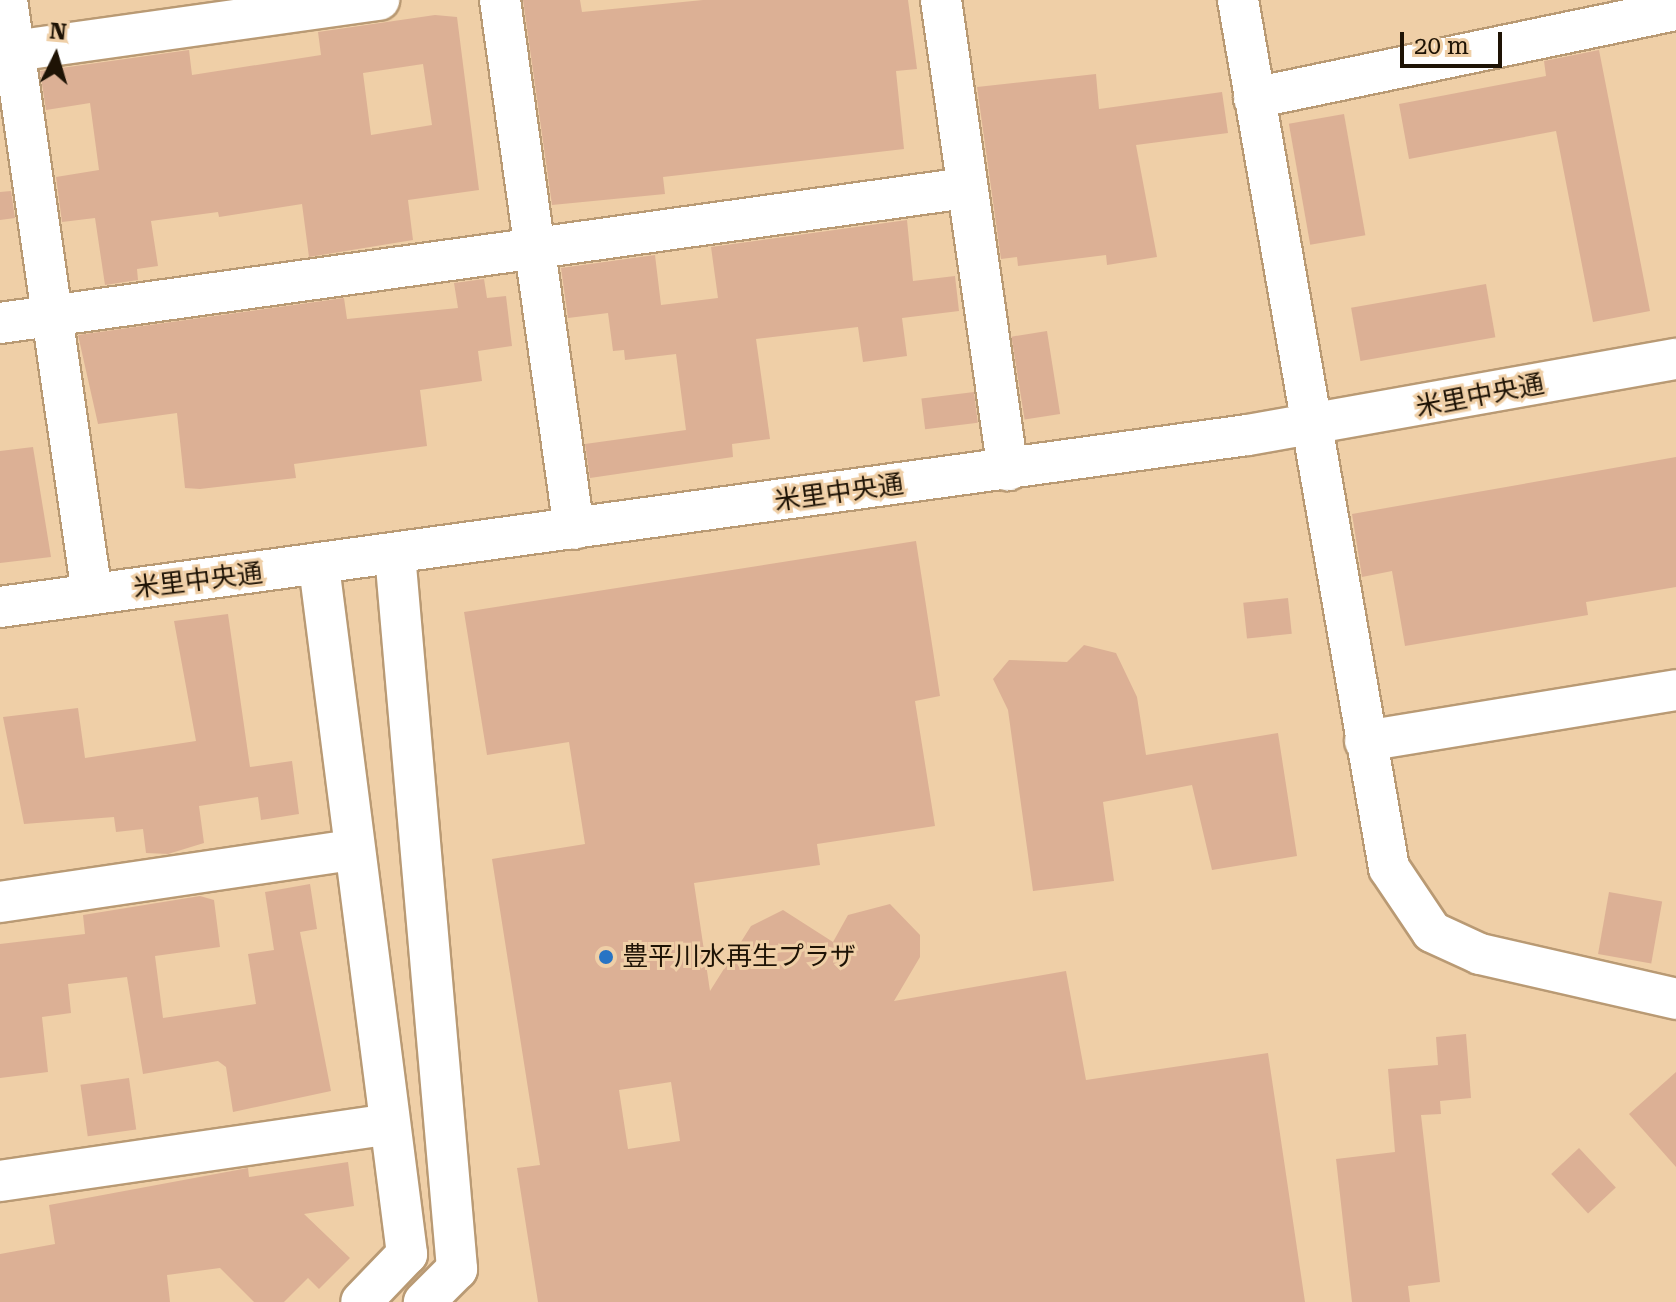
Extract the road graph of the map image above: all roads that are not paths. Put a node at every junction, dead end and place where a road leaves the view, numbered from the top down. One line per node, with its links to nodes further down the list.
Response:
1 (7, 0): 7 (street)
2 (379, 0): 7 (street)
3 (500, 0): 10 (street)
4 (941, 0): 9 (street)
5 (1238, 0): 8 (street)
6 (1676, 10): 8 (street)
7 (7, 52): 11 (street)
8 (1254, 98): 14 (street)
9 (966, 188): 10 (street); 15 (street)
10 (533, 245): 11 (street); 16 (street)
11 (53, 316): 12 (street); 19 (street)
12 (0, 323)
13 (1676, 359): 14 (street, 米里中央通)
14 (1316, 425): 15 (street, 米里中央通); 22 (street)
15 (1008, 470): 16 (street, 米里中央通)
16 (574, 529): 17 (street, 米里中央通)
17 (395, 554): 18 (street, 米里中央通); 29 (street)
18 (319, 566): 19 (street, 米里中央通); 23 (street)
19 (92, 594): 20 (street, 米里中央通)
20 (0, 607)
21 (1676, 690): 22 (street)
22 (1365, 741): 25 (street)
23 (352, 850): 24 (street); 26 (street)
24 (0, 902)
25 (1676, 999)
26 (389, 1124): 27 (street); 28 (street)
27 (0, 1181)
28 (361, 1302)
29 (424, 1302)

